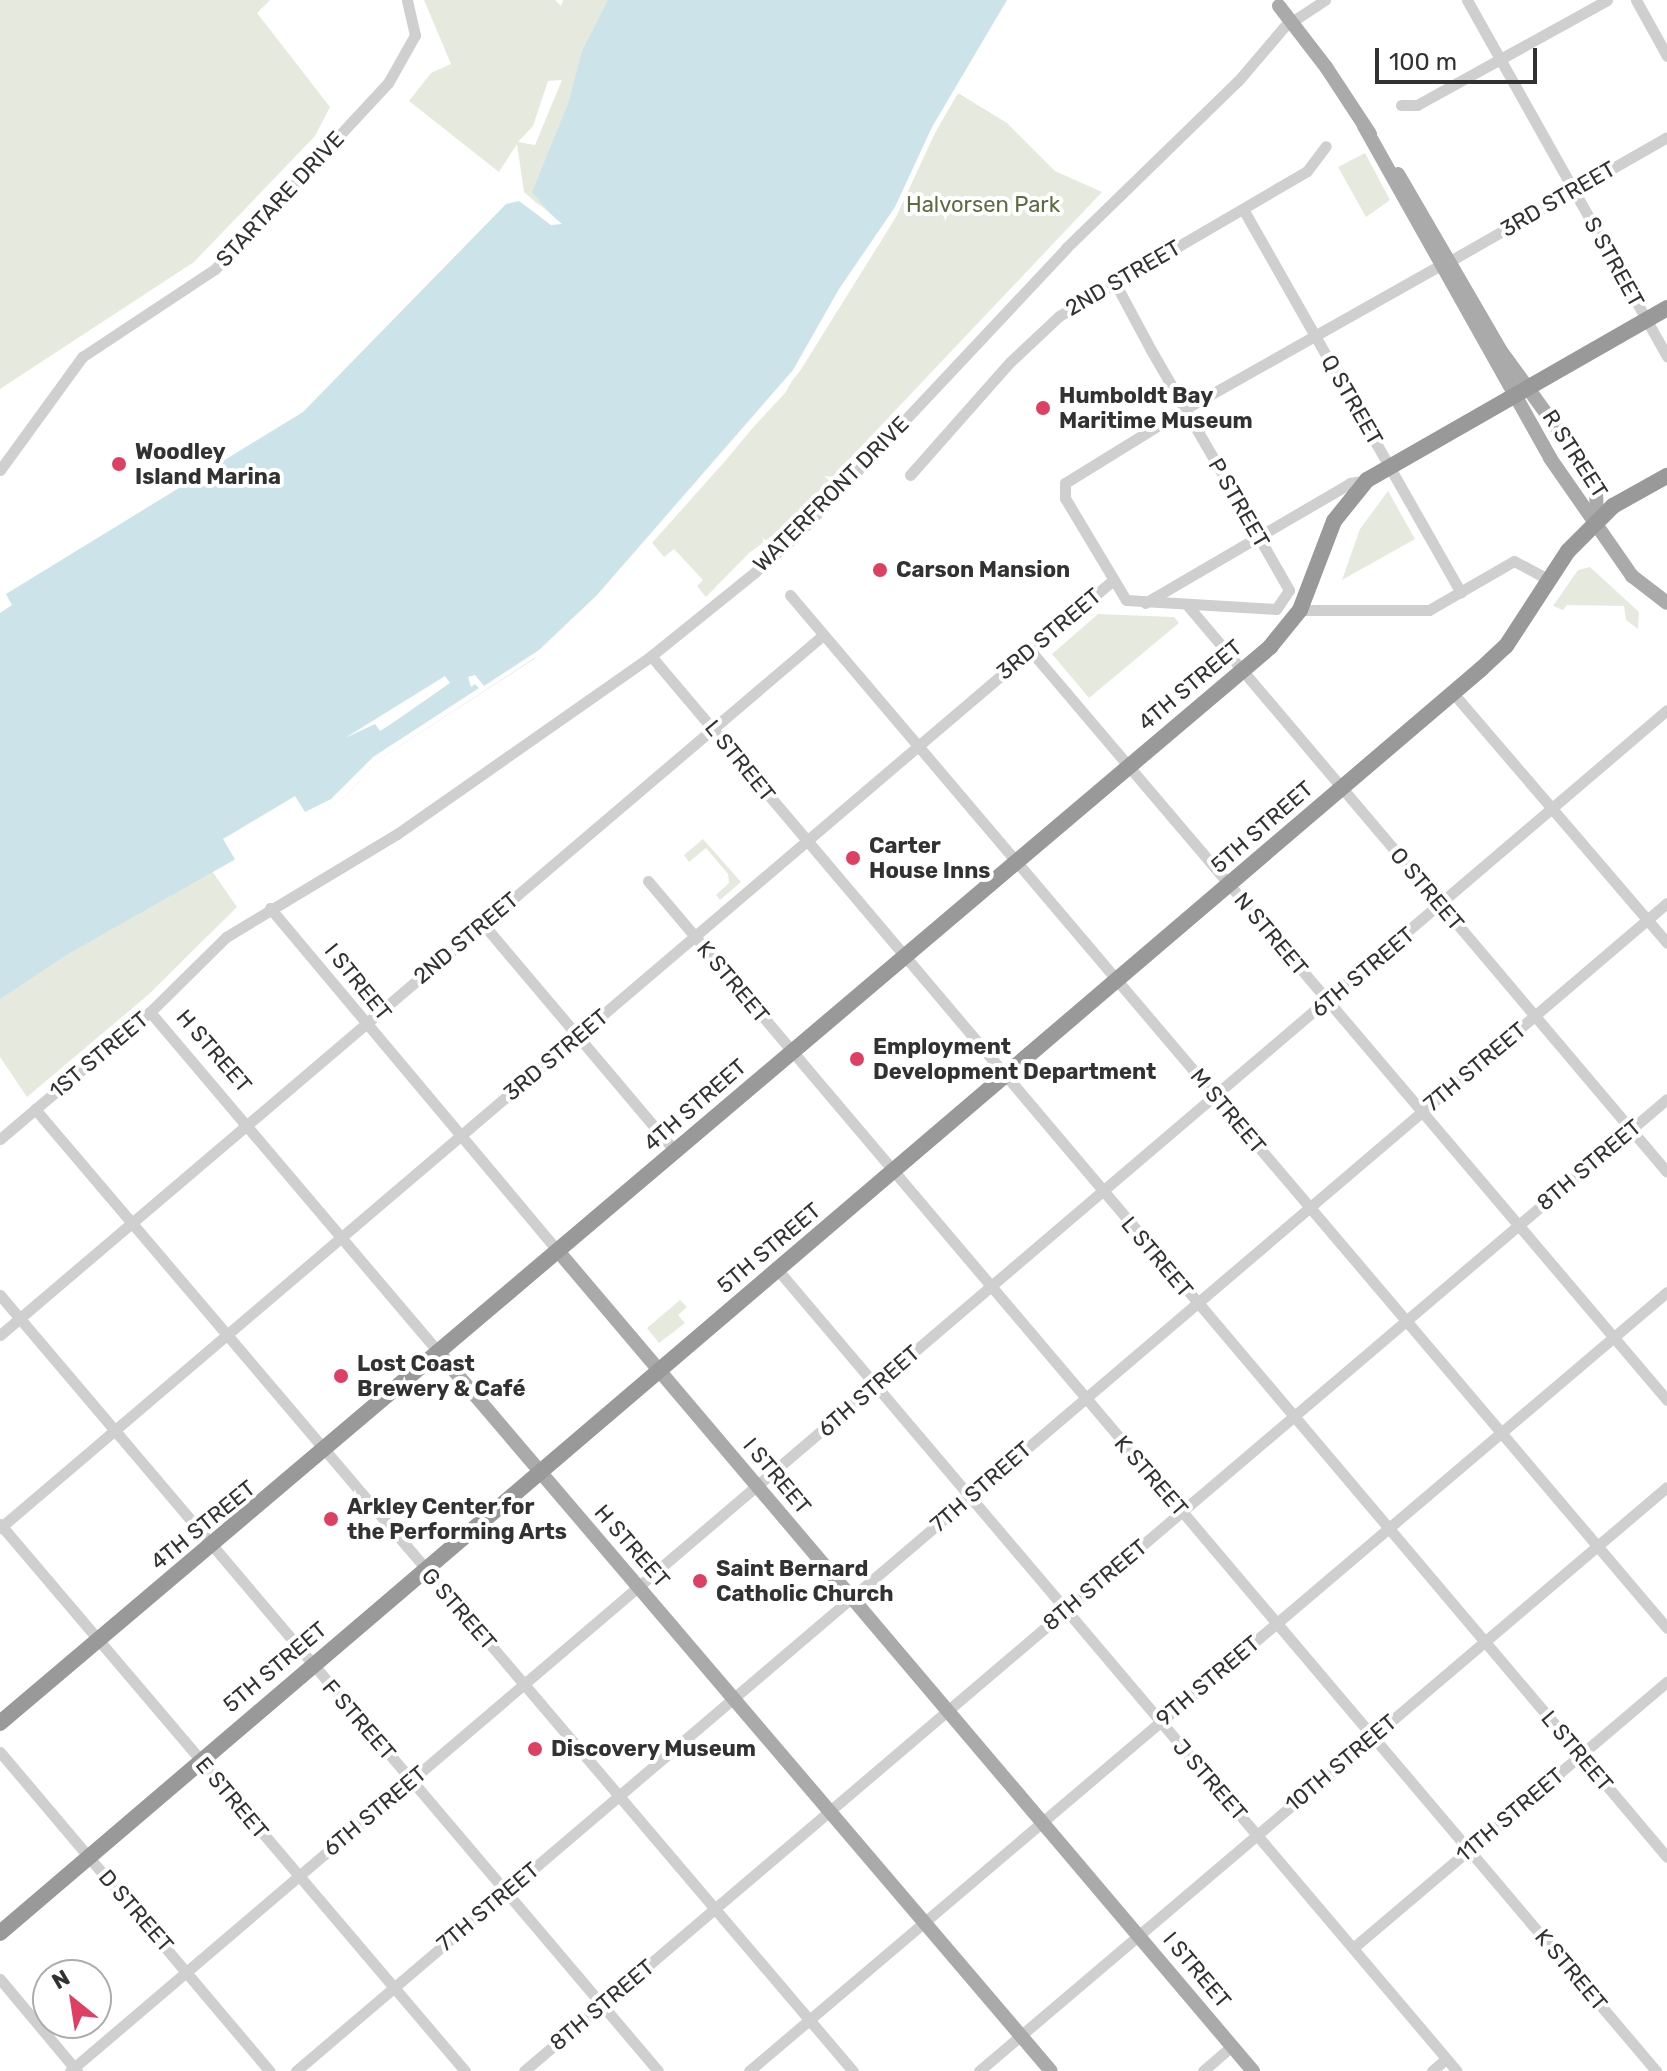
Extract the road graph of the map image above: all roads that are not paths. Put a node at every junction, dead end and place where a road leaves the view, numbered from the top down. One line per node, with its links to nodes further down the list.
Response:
1 (407, 0): 23 (street, STARTARE DRIVE)
2 (1274, 0): 14 (main road, R STREET, bridge)
3 (1325, 0): 39 (street, WATERFRONT DRIVE)
4 (1467, 0): 8 (street, S STREET)
5 (1607, 0): 8 (street)
6 (1636, 0): 7 (street)
7 (1667, 56)
8 (1501, 60): 9 (street); 12 (street, S STREET)
9 (1401, 105)
10 (1667, 137): 12 (street, 3RD STREET)
11 (1326, 146): 13 (street, 2ND STREET)
12 (1573, 191): 14 (street, 3RD STREET); 17 (street, S STREET)
13 (1243, 209): 15 (street, 2ND STREET); 18 (street, Q STREET)
14 (1444, 264): 18 (street, 3RD STREET); 20 (main road, R STREET)
15 (1114, 281): 21 (street, P STREET); 24 (street, 2ND STREET)
16 (1667, 308): 17 (highway, 4TH STREET)
17 (1646, 319): 19 (street, S STREET); 20 (highway, 4TH STREET)
18 (1315, 335): 21 (street, 3RD STREET); 22 (street, Q STREET)
19 (1667, 357)
20 (1517, 392): 22 (highway, 4TH STREET); 27 (main road, R STREET); 27 (main road, R STREET)
21 (1185, 409): 28 (street, P STREET); 30 (street, 3RD STREET)
22 (1389, 465): 26 (highway, 4TH STREET); 31 (street, Q STREET)
23 (0, 470)
24 (910, 475)
25 (1667, 476): 27 (highway, 5TH STREET)
26 (1367, 480): 28 (street, 4TH STREET); 36 (highway, 4TH STREET)
27 (1597, 522): 29 (highway, 5TH STREET); 33 (main road)
28 (1259, 538): 34 (street, 4TH STREET); 36 (street, P STREET)
29 (1548, 579): 31 (street); 41 (highway, 5TH STREET)
30 (1112, 581): 34 (street); 38 (street, 3RD STREET)
31 (1461, 592): 36 (street)
32 (790, 595): 37 (street, M STREET)
33 (1667, 603)
34 (1144, 604): 35 (street)
35 (1188, 606): 36 (street); 40 (street, O STREET)
36 (1293, 606): 40 (highway, 4TH STREET)
37 (823, 635): 43 (street, 2ND STREET); 44 (street, M STREET)
38 (1030, 650): 44 (street, 3RD STREET); 45 (street, N STREET)
39 (651, 656): 43 (street, L STREET); 54 (street, WATERFRONT DRIVE)
40 (1240, 671): 45 (highway, 4TH STREET); 46 (street, O STREET)
41 (1453, 693): 46 (highway, 5TH STREET); 47 (street)
42 (1667, 710): 47 (street, 6TH STREET)
43 (713, 727): 48 (street, L STREET); 56 (street, 2ND STREET)
44 (918, 746): 48 (street, 3RD STREET); 49 (street, M STREET)
45 (1128, 766): 49 (highway, 4TH STREET); 51 (street, N STREET)
46 (1341, 789): 51 (highway, 5TH STREET); 53 (street, O STREET)
47 (1553, 810): 53 (street, 6TH STREET); 55 (street)
48 (805, 842): 57 (street, 3RD STREET); 59 (street, L STREET)
49 (1017, 862): 59 (highway, 4TH STREET); 60 (street, M STREET)
50 (648, 881): 57 (street, K STREET)
51 (1229, 885): 60 (highway, 5TH STREET); 61 (street, N STREET)
52 (1667, 903): 55 (street, 7TH STREET)
53 (1441, 905): 61 (street, 6TH STREET); 63 (street, O STREET)
54 (270, 908): 62 (street, 1ST STREET); 64 (street, I STREET)
55 (1647, 920): 58 (street); 63 (street, 7TH STREET)
56 (483, 924): 64 (street, 2ND STREET); 65 (street)
57 (694, 936): 65 (street, 3RD STREET); 66 (street, K STREET)
58 (1667, 943)
59 (903, 958): 66 (highway, 4TH STREET); 67 (street, L STREET)
60 (1118, 981): 67 (highway, 5TH STREET); 68 (street, M STREET)
61 (1327, 1001): 68 (street, 6TH STREET); 71 (street, N STREET)
62 (150, 1012): 70 (street, 1ST STREET); 72 (street, H STREET)
63 (1534, 1016): 71 (street, 7TH STREET); 73 (street, O STREET)
64 (365, 1025): 72 (street, 2ND STREET); 74 (street, I STREET)
65 (578, 1036): 74 (street, 3RD STREET); 76 (street)
66 (791, 1051): 76 (highway, 4TH STREET); 77 (street, K STREET)
67 (1005, 1076): 77 (highway, 5TH STREET); 79 (street, L STREET)
68 (1216, 1097): 79 (street, 6TH STREET); 80 (street, M STREET)
69 (1667, 1099): 73 (street, 8TH STREET)
70 (35, 1109): 75 (street, 1ST STREET); 81 (street, G STREET)
71 (1421, 1112): 80 (street, 7TH STREET); 82 (street, N STREET)
72 (247, 1124): 81 (street, 2ND STREET); 83 (street, H STREET)
73 (1631, 1130): 78 (street, O STREET); 82 (street, 8TH STREET)
74 (460, 1137): 83 (street, 3RD STREET); 84 (street, I STREET)
75 (0, 1139)
76 (676, 1152): 84 (highway, 4TH STREET)
77 (893, 1172): 85 (highway, 5TH STREET); 86 (street, K STREET)
78 (1667, 1172)
79 (1102, 1193): 86 (street, 6TH STREET); 89 (street, L STREET)
80 (1309, 1207): 89 (street, 7TH STREET); 91 (street, M STREET)
81 (132, 1223): 90 (street, 2ND STREET); 93 (street, G STREET)
82 (1517, 1225): 91 (street, 8TH STREET); 94 (street, N STREET)
83 (342, 1237): 93 (street, 3RD STREET); 95 (street, H STREET)
84 (558, 1251): 95 (highway, 4TH STREET); 96 (main road, I STREET)
85 (777, 1269): 96 (highway, 5TH STREET); 97 (street, J STREET)
86 (990, 1288): 97 (street, 6TH STREET); 98 (street, K STREET)
87 (1667, 1292): 94 (street, 9TH STREET)
88 (0, 1295): 90 (street, F STREET)
89 (1196, 1303): 98 (street, 7TH STREET); 100 (street, L STREET)
90 (20, 1318): 92 (street, 2ND STREET); 101 (street, F STREET)
91 (1405, 1321): 100 (street, 8TH STREET); 102 (street, M STREET)
92 (0, 1335)
93 (227, 1335): 101 (street, 3RD STREET); 103 (street, G STREET)
94 (1613, 1337): 99 (street, N STREET); 102 (street, 9TH STREET)
95 (439, 1353): 103 (highway, 4TH STREET); 104 (main road, H STREET)
96 (659, 1371): 104 (highway, 5TH STREET); 105 (main road, I STREET)
97 (874, 1386): 105 (street, 6TH STREET); 107 (street, J STREET)
98 (1084, 1399): 107 (street, 7TH STREET); 108 (street, K STREET)
99 (1667, 1400)
100 (1293, 1417): 108 (street, 8TH STREET); 110 (street, L STREET)
101 (115, 1431): 109 (street, 3RD STREET); 112 (street, F STREET)
102 (1502, 1432): 110 (street, 9TH STREET); 111 (street, M STREET)
103 (325, 1451): 112 (highway, 4TH STREET); 113 (street, G STREET)
104 (539, 1471): 113 (highway, 5TH STREET); 114 (main road, H STREET)
105 (756, 1487): 114 (street, 6TH STREET); 115 (main road, I STREET)
106 (1667, 1487): 111 (street, 10TH STREET)
107 (970, 1497): 115 (street, 7TH STREET); 116 (street, J STREET)
108 (1182, 1512): 116 (street, 8TH STREET); 117 (street, K STREET)
109 (1, 1526): 119 (street, E STREET)
110 (1388, 1529): 117 (street, 9TH STREET); 120 (street, L STREET)
111 (1598, 1546): 118 (street, M STREET); 120 (street, 10TH STREET)
112 (212, 1547): 119 (highway, 4TH STREET); 121 (street, F STREET)
113 (424, 1569): 121 (highway, 5TH STREET); 123 (street, G STREET)
114 (638, 1587): 123 (street, 6TH STREET); 124 (main road, H STREET)
115 (851, 1598): 124 (street, 7TH STREET); 125 (main road, I STREET)
116 (1065, 1610): 125 (street, 8TH STREET); 126 (street, J STREET)
117 (1276, 1624): 126 (street, 9TH STREET); 128 (street, K STREET)
118 (1667, 1628)
119 (98, 1640): 127 (highway, 4TH STREET); 131 (street, E STREET)
120 (1485, 1641): 128 (street, 10TH STREET); 130 (street, L STREET)
121 (312, 1664): 131 (highway, 5TH STREET); 132 (street, F STREET)
122 (1667, 1682): 130 (street, 11TH STREET)
123 (524, 1685): 132 (street, 6TH STREET); 133 (street, G STREET)
124 (733, 1699): 133 (street, 7TH STREET); 134 (main road, H STREET)
125 (947, 1710): 134 (street, 8TH STREET); 135 (main road, I STREET)
126 (1161, 1722): 135 (street, 9TH STREET); 136 (street, J STREET)
127 (0, 1723)
128 (1372, 1737): 136 (street, 10TH STREET); 137 (street, K STREET)
129 (0, 1752): 139 (street, D STREET)
130 (1580, 1755): 137 (street, 11TH STREET); 138 (street, L STREET)
131 (199, 1760): 139 (highway, 5TH STREET); 140 (street, E STREET)
132 (411, 1781): 140 (street, 6TH STREET); 141 (street, F STREET)
133 (619, 1796): 141 (street, 7TH STREET); 142 (street, G STREET)
134 (830, 1812): 142 (street, 8TH STREET); 143 (main road, H STREET)
135 (1042, 1822): 143 (street, 9TH STREET); 145 (main road, I STREET)
136 (1258, 1835): 145 (street, 10TH STREET); 146 (street, J STREET)
137 (1468, 1850): 146 (street, 11TH STREET); 169 (street, K STREET)
138 (1667, 1857)
139 (89, 1858): 144 (highway, 5TH STREET); 147 (street, D STREET)
140 (298, 1876): 147 (street, 6TH STREET); 149 (street, E STREET)
141 (506, 1892): 149 (street, 7TH STREET); 150 (street, F STREET)
142 (715, 1908): 150 (street, 8TH STREET); 151 (street, G STREET)
143 (924, 1922): 151 (street, 9TH STREET); 152 (main road, H STREET)
144 (0, 1933)
145 (1139, 1936): 152 (street, 10TH STREET); 153 (main road, I STREET)
146 (1353, 1948): 154 (street, J STREET)
147 (187, 1971): 155 (street, 6TH STREET); 156 (street, D STREET)
148 (0, 1979): 155 (street)
149 (394, 1988): 157 (street, 7TH STREET); 158 (street, E STREET)
150 (602, 2004): 159 (street, 8TH STREET); 160 (street, F STREET)
151 (809, 2020): 161 (street, 9TH STREET); 162 (street, G STREET)
152 (1021, 2036): 163 (street, 10TH STREET); 164 (main road, H STREET)
153 (1232, 2046): 165 (street); 166 (main road, I STREET)
154 (1446, 2059): 167 (street); 168 (street, J STREET)
155 (73, 2070)
156 (270, 2071)
157 (296, 2071)
158 (465, 2071)
159 (524, 2071)
160 (658, 2071)
161 (749, 2071)
162 (853, 2071)
163 (979, 2071)
164 (1051, 2071)
165 (1203, 2071)
166 (1253, 2071)
167 (1432, 2071)
168 (1457, 2071)
169 (1656, 2071)

